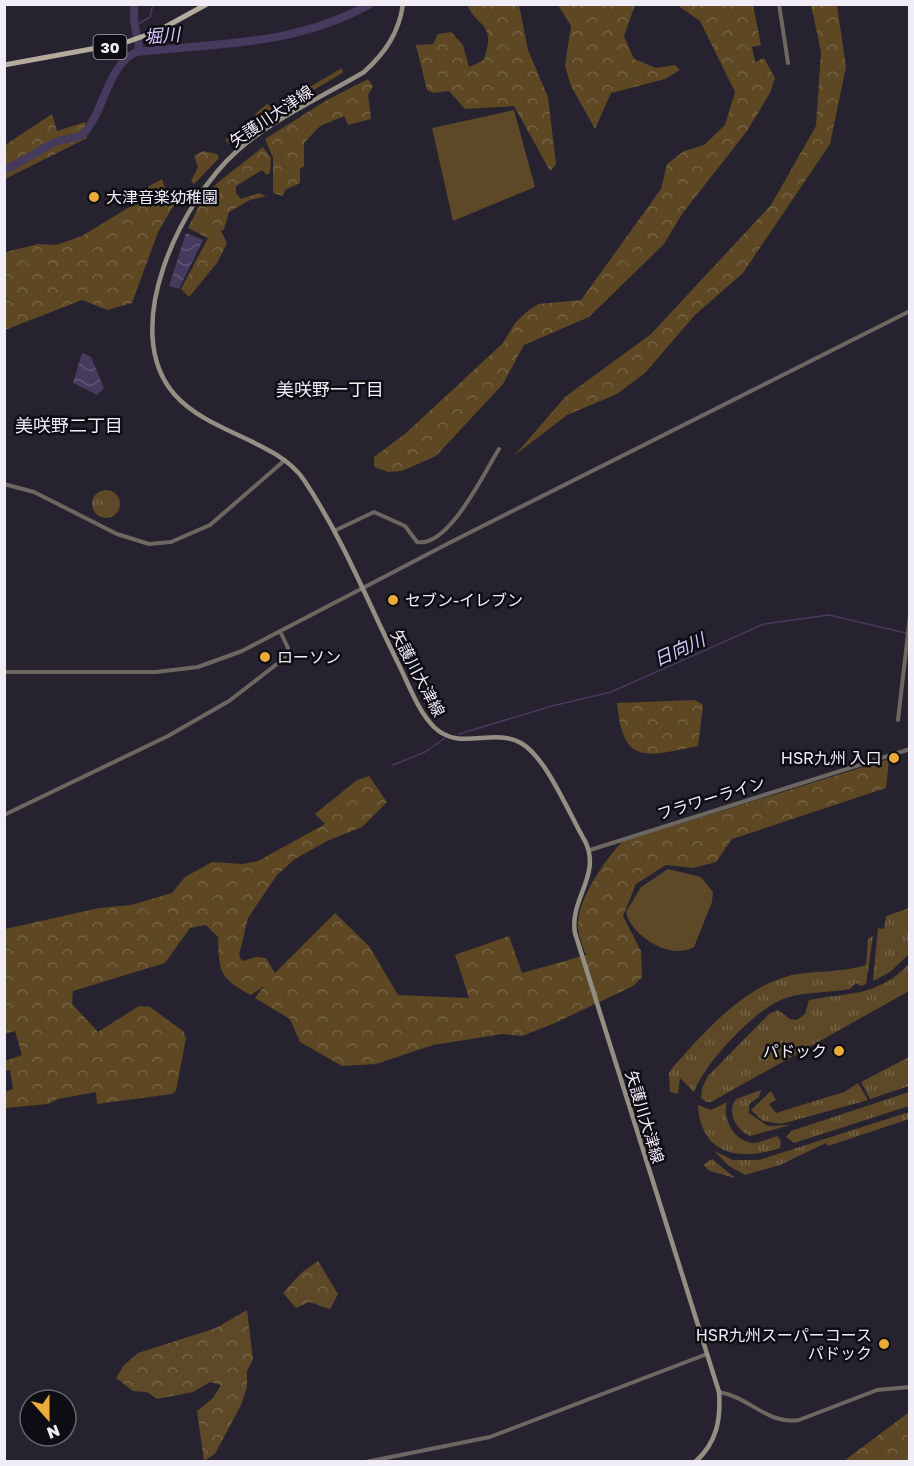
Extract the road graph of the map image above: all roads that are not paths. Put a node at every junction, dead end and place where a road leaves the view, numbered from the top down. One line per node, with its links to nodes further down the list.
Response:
1 (207, 4): 5 (main road, 30)
2 (403, 4): 8 (main road, 矢護川大津線)
3 (779, 4): 4 (street)
4 (788, 63)
5 (4, 65)
6 (909, 310): 11 (street)
7 (499, 449): 10 (street)
8 (285, 460): 9 (street); 10 (main road, 矢護川大津線)
9 (4, 484)
10 (334, 531): 11 (main road, 矢護川大津線)
11 (363, 589): 13 (street); 18 (main road, 矢護川大津線)
12 (909, 616): 15 (street)
13 (280, 631): 14 (street); 17 (street)
14 (4, 672)
15 (898, 720)
16 (909, 749): 18 (street, フラワーライン)
17 (4, 816)
18 (590, 850): 19 (main road, 矢護川大津線)
19 (707, 1354): 21 (main road, 矢護川大津線); 22 (street)
20 (909, 1387): 21 (street)
21 (719, 1392): 23 (main road, 矢護川大津線)
22 (366, 1461)
23 (695, 1461)

